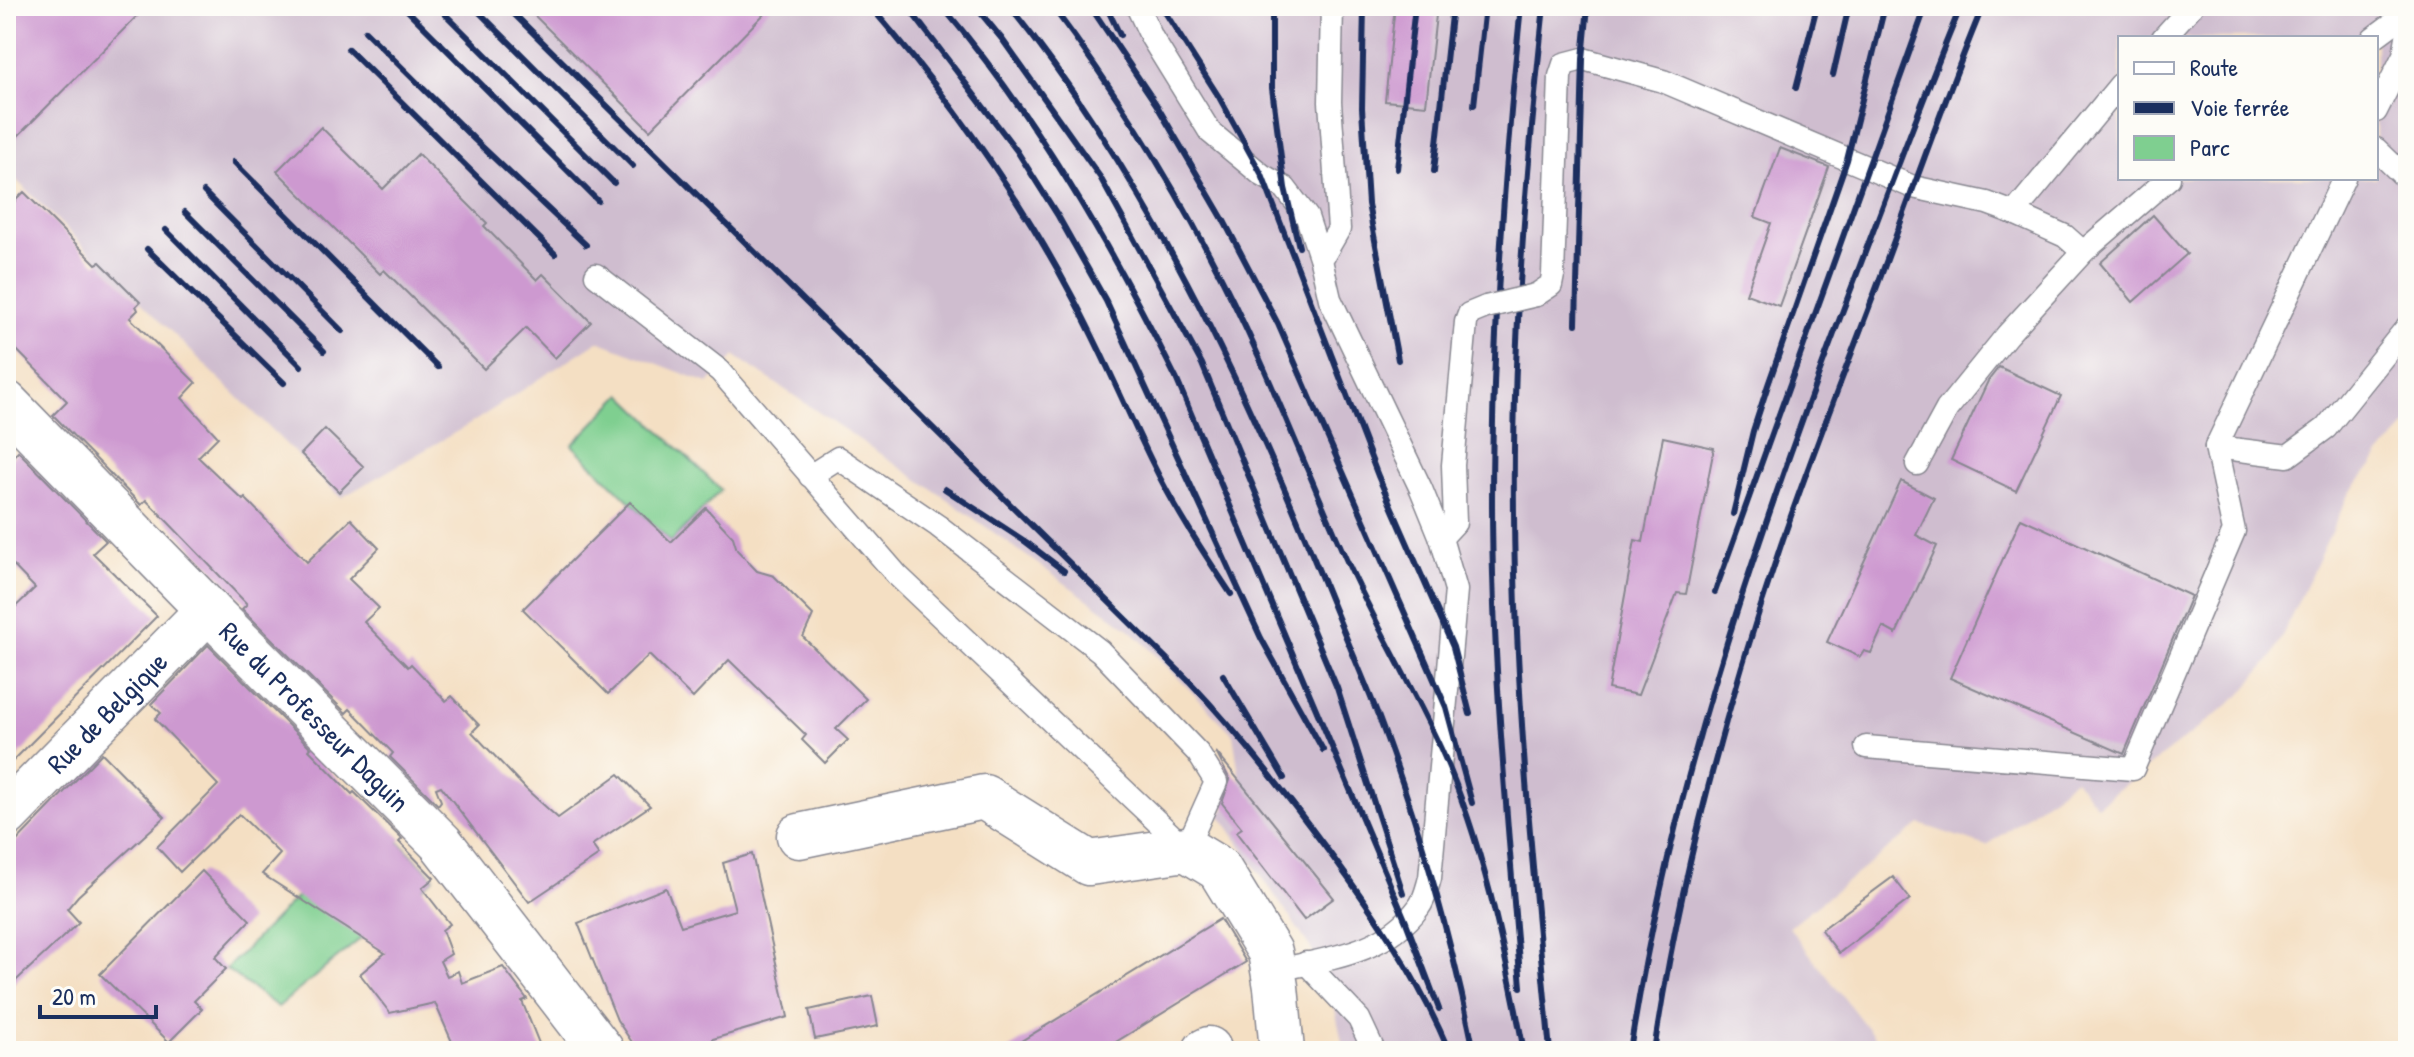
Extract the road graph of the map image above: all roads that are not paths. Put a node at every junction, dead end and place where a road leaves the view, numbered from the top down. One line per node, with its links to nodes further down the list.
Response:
1 (1137, 6): 16 (lane)
2 (1332, 6): 16 (lane)
3 (2192, 6): 6 (lane)
4 (2408, 12): 7 (lane)
5 (2408, 31): 9 (lane)
6 (2165, 36)
7 (2376, 36)
8 (2118, 87): 14 (lane)
9 (2378, 107)
10 (2378, 151): 13 (lane)
11 (2167, 180): 15 (lane)
12 (2343, 180): 20 (lane)
13 (2408, 180)
14 (2014, 213): 15 (lane); 23 (lane, bridge)
15 (2083, 252): 21 (lane)
16 (1321, 260): 23 (lane)
17 (596, 275): 22 (lane)
18 (2408, 326): 20 (lane)
19 (6, 403): 24 (street, Rue du Professeur Daguin)
20 (2216, 447): 25 (lane)
21 (1917, 464)
22 (810, 476): 28 (lane); 28 (lane)
23 (1441, 538): 29 (lane)
24 (208, 610): 26 (street, Rue de Belgique); 30 (street, Rue du Professeur Daguin)
25 (1866, 747)
26 (6, 815)
27 (799, 836): 28 (street)
28 (1186, 849): 29 (street)
29 (1290, 967): 31 (street); 32 (lane)
30 (602, 1051)
31 (1282, 1051)
32 (1374, 1051)

